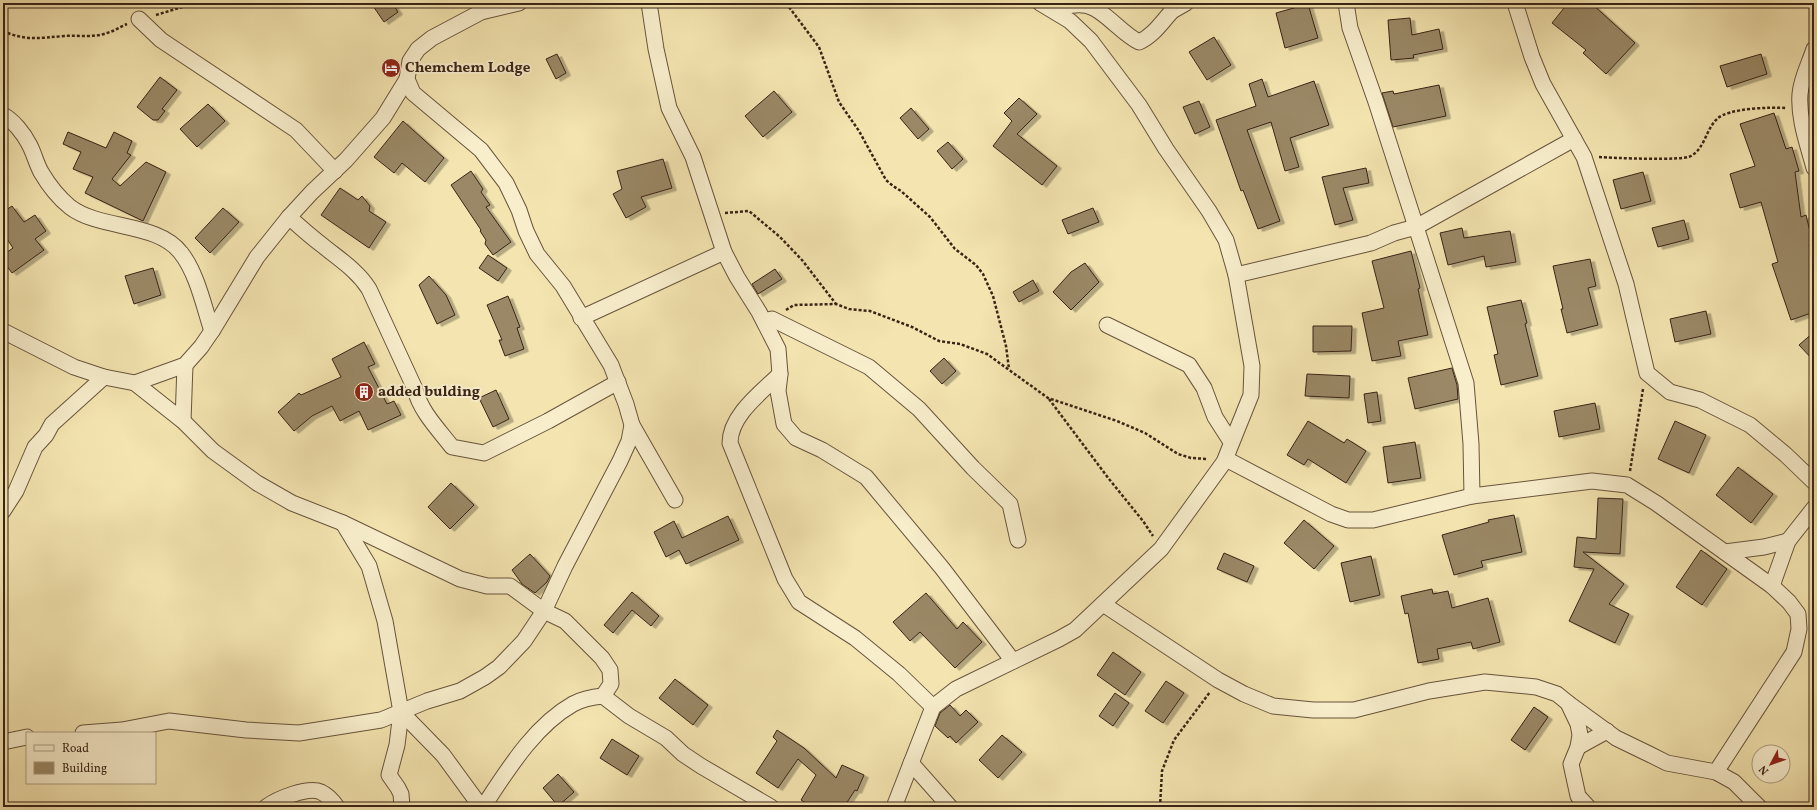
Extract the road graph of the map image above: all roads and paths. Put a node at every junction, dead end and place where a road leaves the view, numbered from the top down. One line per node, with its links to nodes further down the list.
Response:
1 (211, 3): 11 (path)
2 (519, 3): 10 (street)
3 (649, 3): 21 (street)
4 (786, 3): 33 (path)
5 (1186, 3): 9 (street)
6 (1346, 3): 23 (street)
7 (1515, 3): 17 (street)
8 (1045, 6): 9 (street); 25 (street)
9 (1170, 7)
10 (479, 8): 14 (street)
11 (139, 19): 12 (path); 20 (street)
12 (3, 31)
13 (1814, 50): 15 (street)
14 (407, 79): 20 (street); 27 (street)
15 (1800, 110): 18 (path); 19 (street)
16 (3, 115): 31 (street)
17 (1574, 139): 18 (street); 23 (street)
18 (1584, 157): 34 (street)
19 (1814, 168)
20 (335, 171): 22 (street)
21 (712, 214): 24 (street); 26 (path)
22 (289, 217): 31 (street); 37 (street)
23 (1416, 227): 25 (street); 46 (street)
24 (724, 252): 27 (street); 28 (street)
25 (1236, 275): 42 (street)
26 (836, 304): 28 (path); 33 (path)
27 (581, 318): 37 (street)
28 (768, 320): 35 (street); 51 (street)
29 (1107, 325): 42 (street)
30 (3, 331): 36 (street)
31 (212, 332): 32 (street)
32 (186, 365): 38 (street); 40 (street)
33 (1009, 370): 39 (path)
34 (1647, 373): 44 (street); 45 (path)
35 (780, 374): 58 (street); 62 (street)
36 (104, 377): 38 (street); 49 (street)
37 (618, 382): 41 (street)
38 (135, 383): 40 (street)
39 (1048, 398): 43 (path); 53 (path)
40 (183, 421): 50 (street)
41 (632, 425): 47 (street); 57 (street)
42 (1231, 442): 43 (street)
43 (1225, 461): 46 (street); 53 (street)
44 (1814, 482)
45 (1628, 485): 46 (street); 54 (street)
46 (1472, 496)
47 (675, 500)
48 (1814, 508): 52 (street)
49 (3, 511)
50 (343, 523): 57 (street); 63 (street)
51 (1018, 540)
52 (1788, 541): 54 (street); 55 (street)
53 (1160, 549): 56 (street)
54 (1725, 552): 55 (street)
55 (1772, 586): 70 (street)
56 (1103, 604): 58 (street); 59 (street)
57 (544, 611): 60 (street); 63 (street)
58 (1014, 661): 62 (street)
59 (1218, 680): 61 (street); 78 (path)
60 (602, 696): 74 (street); 75 (street)
61 (1568, 703): 65 (street); 68 (street)
62 (933, 707): 69 (street)
63 (401, 712): 64 (street); 73 (street); 74 (street)
64 (96, 732)
65 (1607, 732): 68 (street); 70 (street)
66 (26, 737): 67 (street)
67 (3, 742)
68 (1578, 747): 79 (street)
69 (911, 763): 76 (street); 77 (street)
70 (1716, 772): 80 (street)
71 (266, 807): 72 (street)
72 (337, 807)
73 (402, 807)
74 (482, 807)
75 (771, 807)
76 (894, 807)
77 (950, 807)
78 (1160, 807)
79 (1588, 807)
80 (1759, 807)

